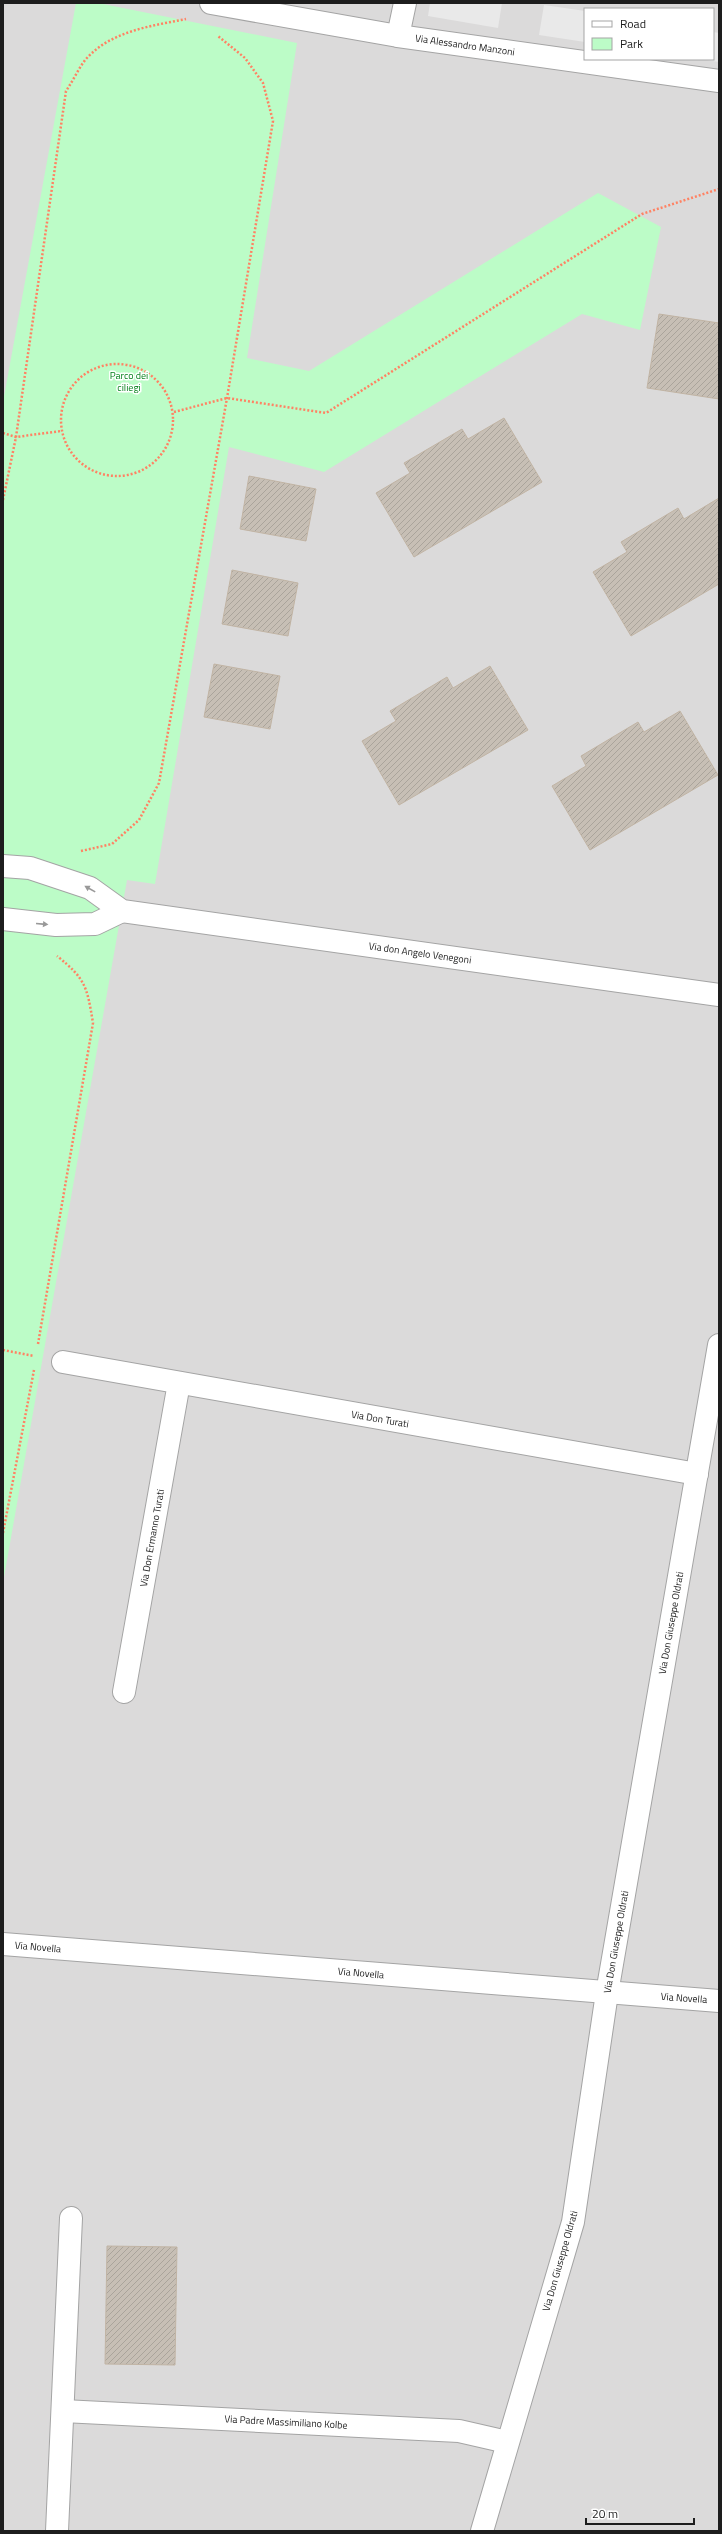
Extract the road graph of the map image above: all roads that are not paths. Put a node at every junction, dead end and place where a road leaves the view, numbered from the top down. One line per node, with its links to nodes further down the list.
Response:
1 (211, 3): 3 (street, Via Alessandro Manzoni)
2 (404, 3): 3 (street)
3 (398, 36): 4 (street, Via Alessandro Manzoni)
4 (719, 81)
5 (3, 866): 6 (street, Via don Angelo Venegoni, one-way to 5)
6 (122, 911): 7 (street, one-way to 6); 8 (street, Via don Angelo Venegoni)
7 (3, 919)
8 (719, 995)
9 (719, 1345): 12 (street, Via Don Giuseppe Oldrati)
10 (63, 1362): 11 (street, Via Don Turati)
11 (179, 1383): 12 (street, Via Don Turati); 13 (street, Via Don Ermanno Turati)
12 (697, 1474): 15 (street, Via Don Giuseppe Oldrati)
13 (124, 1692)
14 (3, 1944): 15 (street, Via Novella)
15 (607, 1993): 16 (street, Via Novella); 19 (street, Via Don Giuseppe Oldrati)
16 (719, 2001)
17 (71, 2218): 18 (street)
18 (63, 2411): 19 (street, Via Padre Massimiliano Kolbe); 20 (street)
19 (507, 2442): 21 (street, Via Don Giuseppe Oldrati)
20 (57, 2531)
21 (482, 2531)

